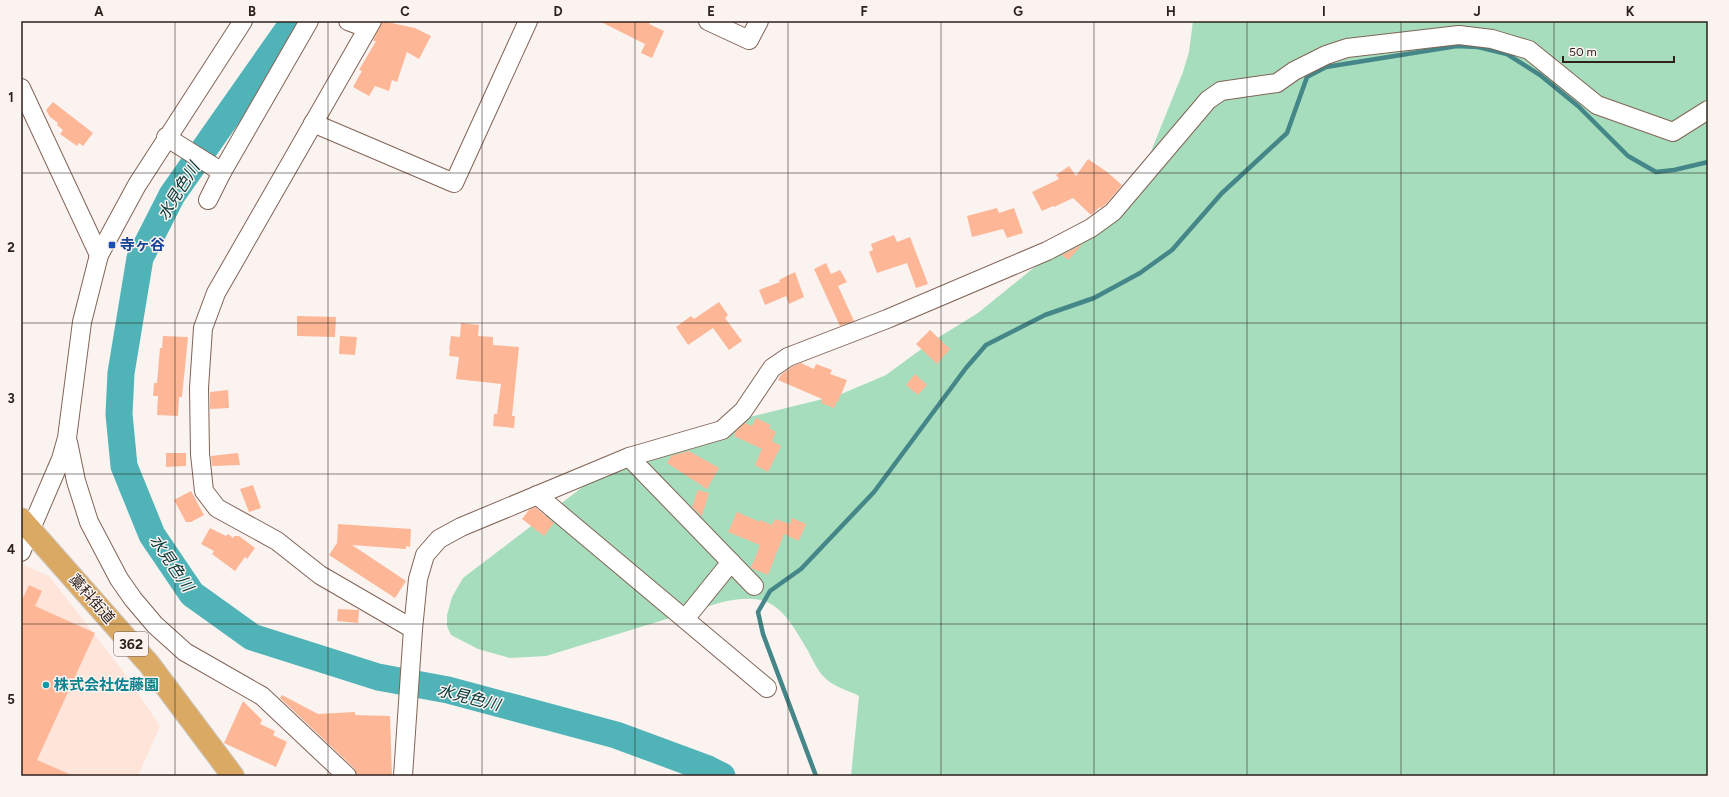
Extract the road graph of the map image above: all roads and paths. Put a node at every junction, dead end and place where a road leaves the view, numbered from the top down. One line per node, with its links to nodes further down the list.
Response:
1 (243, 21): 11 (street)
2 (309, 21): 12 (street)
3 (348, 21): 7 (street)
4 (528, 21): 10 (street)
5 (708, 21): 6 (street)
6 (759, 21)
7 (370, 24): 10 (street)
8 (21, 88): 14 (street)
9 (1708, 110): 16 (street)
10 (313, 123): 23 (street)
11 (172, 141): 12 (street); 14 (street)
12 (222, 172): 13 (street)
13 (208, 200)
14 (99, 255): 15 (street)
15 (67, 438): 18 (street); 26 (street)
16 (629, 457): 17 (street); 20 (street)
17 (537, 496): 22 (street); 23 (street)
18 (26, 524): 19 (street); 25 (highway, 藁科街道 / 362)
19 (21, 552)
20 (731, 562): 21 (street); 22 (street)
21 (754, 586)
22 (685, 619): 24 (street)
23 (413, 629): 27 (street)
24 (767, 688)
25 (233, 776)
26 (346, 776)
27 (403, 776)

